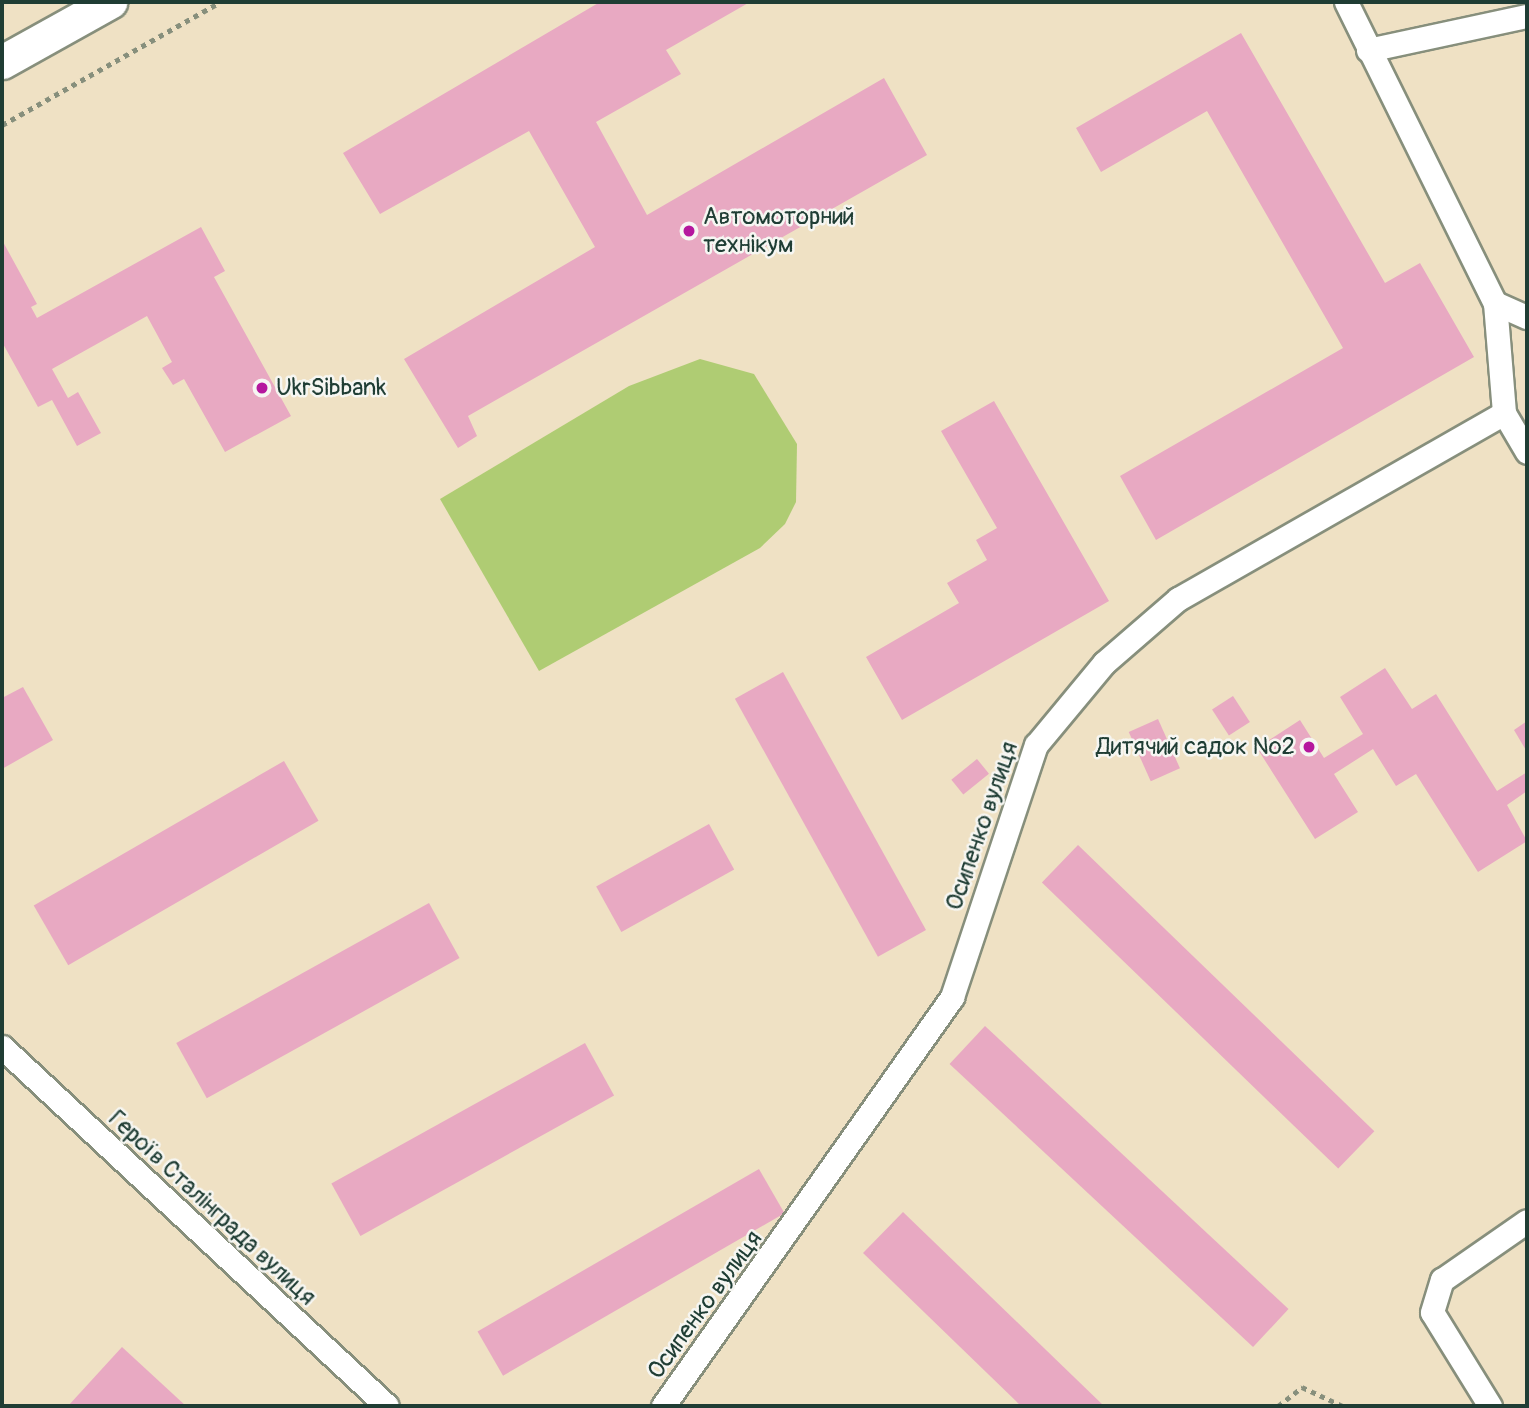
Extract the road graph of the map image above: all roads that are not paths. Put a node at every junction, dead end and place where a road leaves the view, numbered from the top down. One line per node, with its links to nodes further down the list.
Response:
1 (110, 2): 5 (main road)
2 (1346, 2): 4 (street)
3 (1527, 16): 4 (street)
4 (1368, 50): 6 (street)
5 (2, 62)
6 (1496, 303): 7 (street); 8 (street)
7 (1527, 317)
8 (1504, 414): 9 (street); 13 (street, Осипенко вулиця)
9 (1527, 452)
10 (2, 1047): 12 (street, Героїв Сталінграда вулиця)
11 (1527, 1221): 14 (street)
12 (387, 1406)
13 (663, 1406)
14 (1490, 1406)

